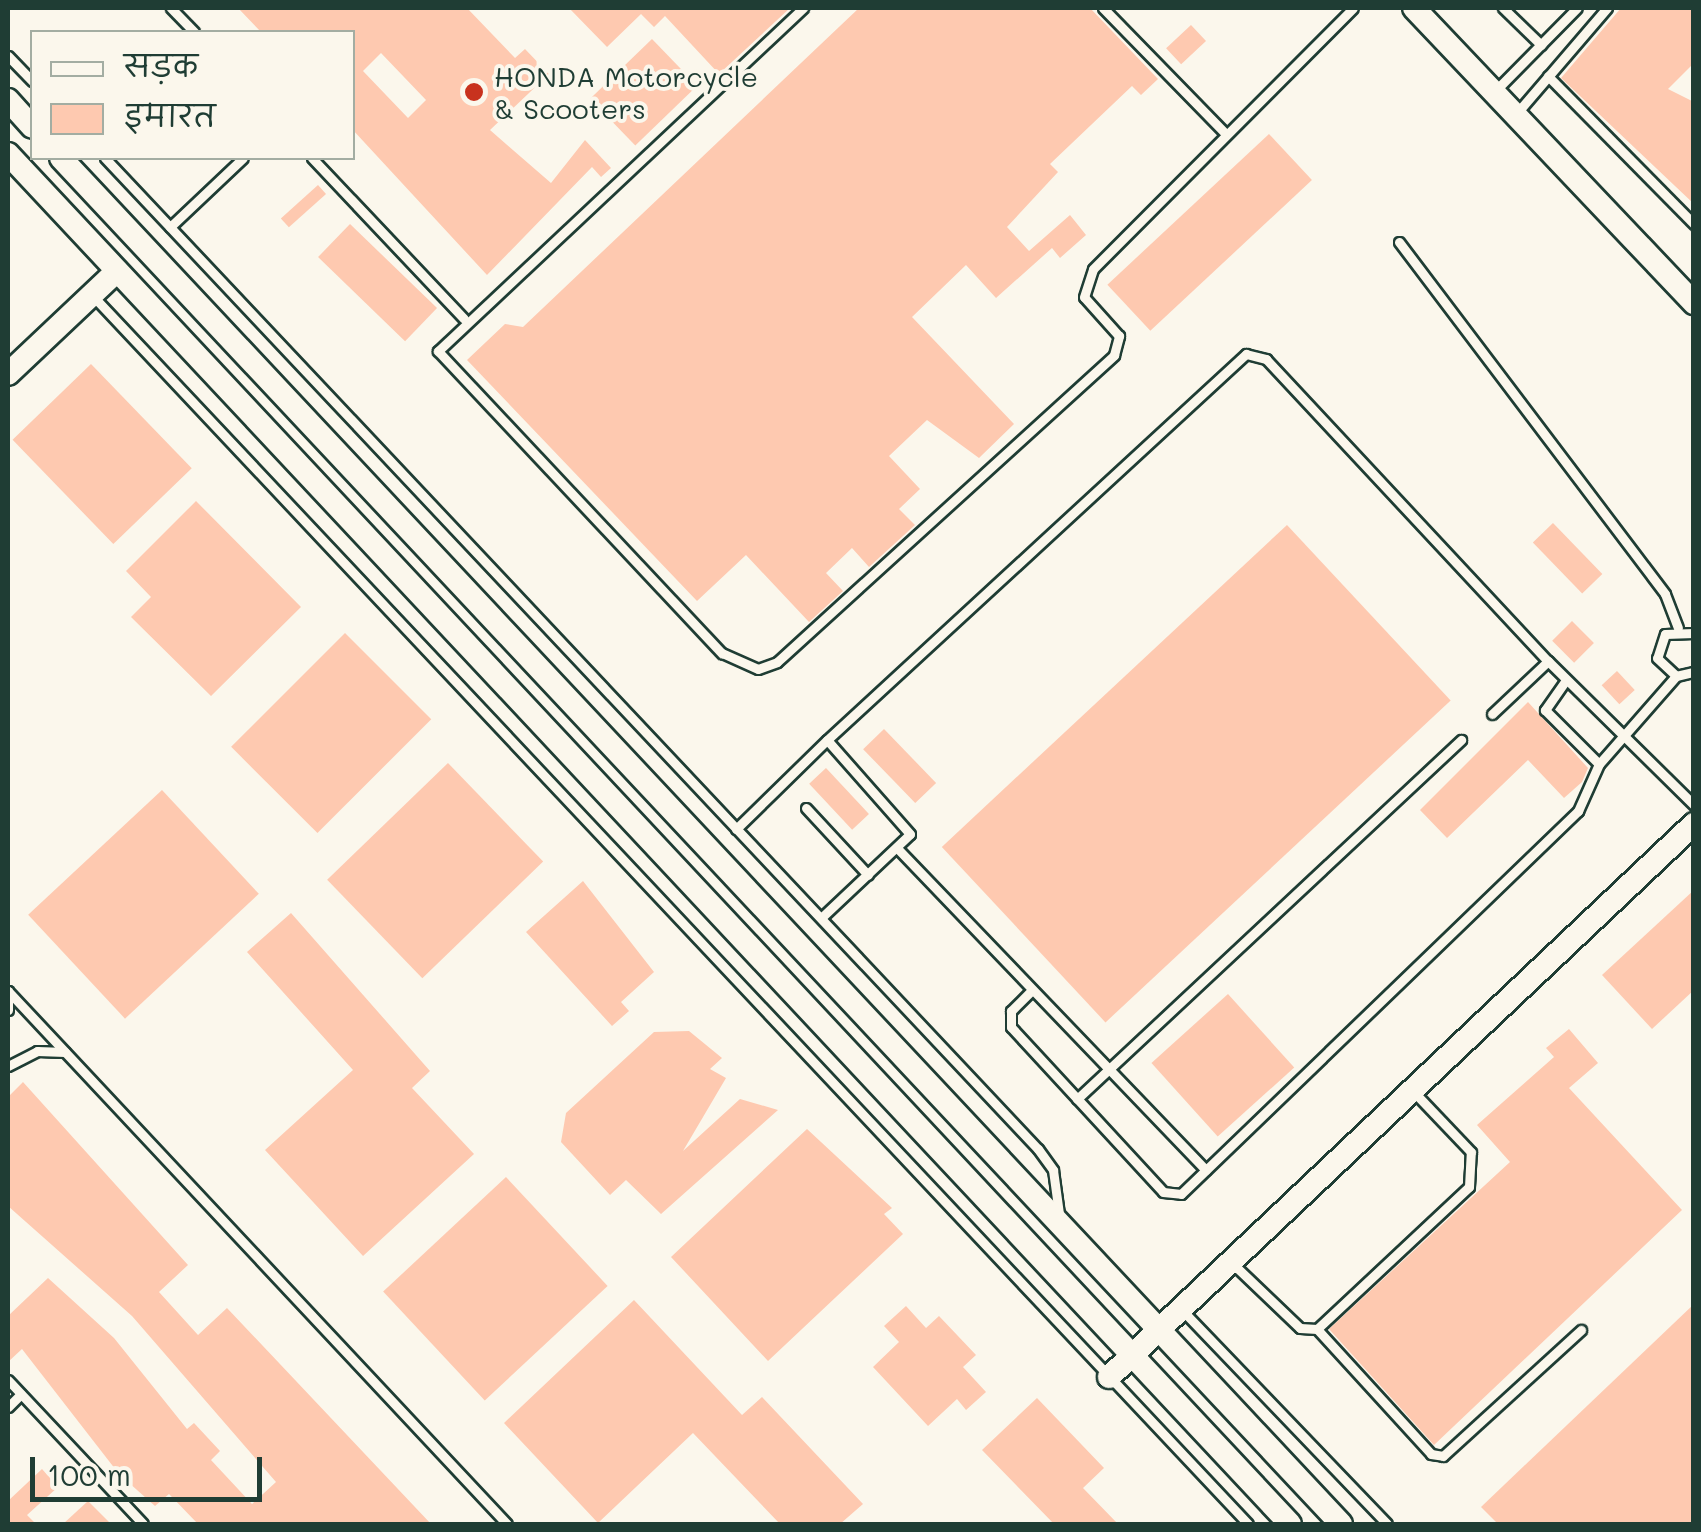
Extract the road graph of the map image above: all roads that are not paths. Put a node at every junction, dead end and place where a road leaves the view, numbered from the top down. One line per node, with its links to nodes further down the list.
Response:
1 (171, 8): 9 (lane)
2 (803, 8): 30 (lane)
3 (1103, 8): 18 (lane)
4 (1353, 8): 18 (lane)
5 (1414, 8): 14 (street)
6 (1503, 8): 10 (lane)
7 (1578, 8): 10 (lane)
8 (1607, 8): 12 (lane)
9 (192, 30)
10 (1541, 45): 14 (lane)
11 (8, 56): 13 (lane)
12 (1548, 76): 16 (lane); 24 (lane)
13 (30, 79)
14 (1494, 92): 16 (street)
15 (8, 100): 17 (street)
16 (1516, 114): 28 (street)
17 (30, 125)
18 (1223, 131): 30 (lane)
19 (8, 154): 27 (street)
20 (63, 160): 59 (street)
21 (107, 160): 25 (lane)
22 (241, 160): 25 (lane)
23 (314, 160): 30 (lane)
24 (1694, 224)
25 (170, 227): 46 (lane)
26 (1400, 242): 32 (lane)
27 (117, 271): 29 (street); 65 (street)
28 (1690, 292)
29 (92, 294): 31 (street); 66 (lane)
30 (464, 318)
31 (8, 374)
32 (1678, 628): 33 (lane); 36 (lane)
33 (1694, 634)
34 (1548, 661): 37 (lane); 38 (lane); 40 (lane)
35 (1694, 672): 36 (lane)
36 (1676, 676): 39 (lane)
37 (1566, 680): 39 (lane); 42 (lane)
38 (1492, 714)
39 (1624, 736): 42 (lane); 43 (lane)
40 (828, 740): 46 (lane); 47 (lane)
41 (1462, 740): 55 (lane)
42 (1599, 764): 58 (lane)
43 (1694, 806)
44 (806, 808): 48 (lane)
45 (1694, 824): 56 (street)
46 (736, 828): 49 (lane)
47 (897, 848): 48 (lane); 50 (lane)
48 (868, 875): 49 (lane)
49 (821, 918): 59 (lane)
50 (1032, 990): 55 (lane); 57 (lane)
51 (8, 991): 52 (lane); 53 (lane)
52 (8, 1010)
53 (66, 1052): 54 (lane); 71 (lane)
54 (8, 1066)
55 (1110, 1067): 57 (lane); 58 (lane)
56 (1412, 1090): 60 (street); 62 (lane)
57 (1077, 1099): 58 (lane)
58 (1206, 1170)
59 (1060, 1225): 63 (street)
60 (1230, 1262): 61 (street); 62 (lane)
61 (1181, 1308): 63 (street); 75 (lane)
62 (1317, 1329): 64 (lane)
63 (1158, 1330): 65 (street); 74 (street)
64 (1581, 1330)
65 (1131, 1355): 66 (street); 73 (street)
66 (1110, 1377): 72 (lane)
67 (8, 1380): 68 (lane)
68 (21, 1394): 69 (lane); 70 (lane)
69 (8, 1407)
70 (143, 1524)
71 (507, 1524)
72 (1248, 1524)
73 (1290, 1524)
74 (1342, 1524)
75 (1387, 1524)

